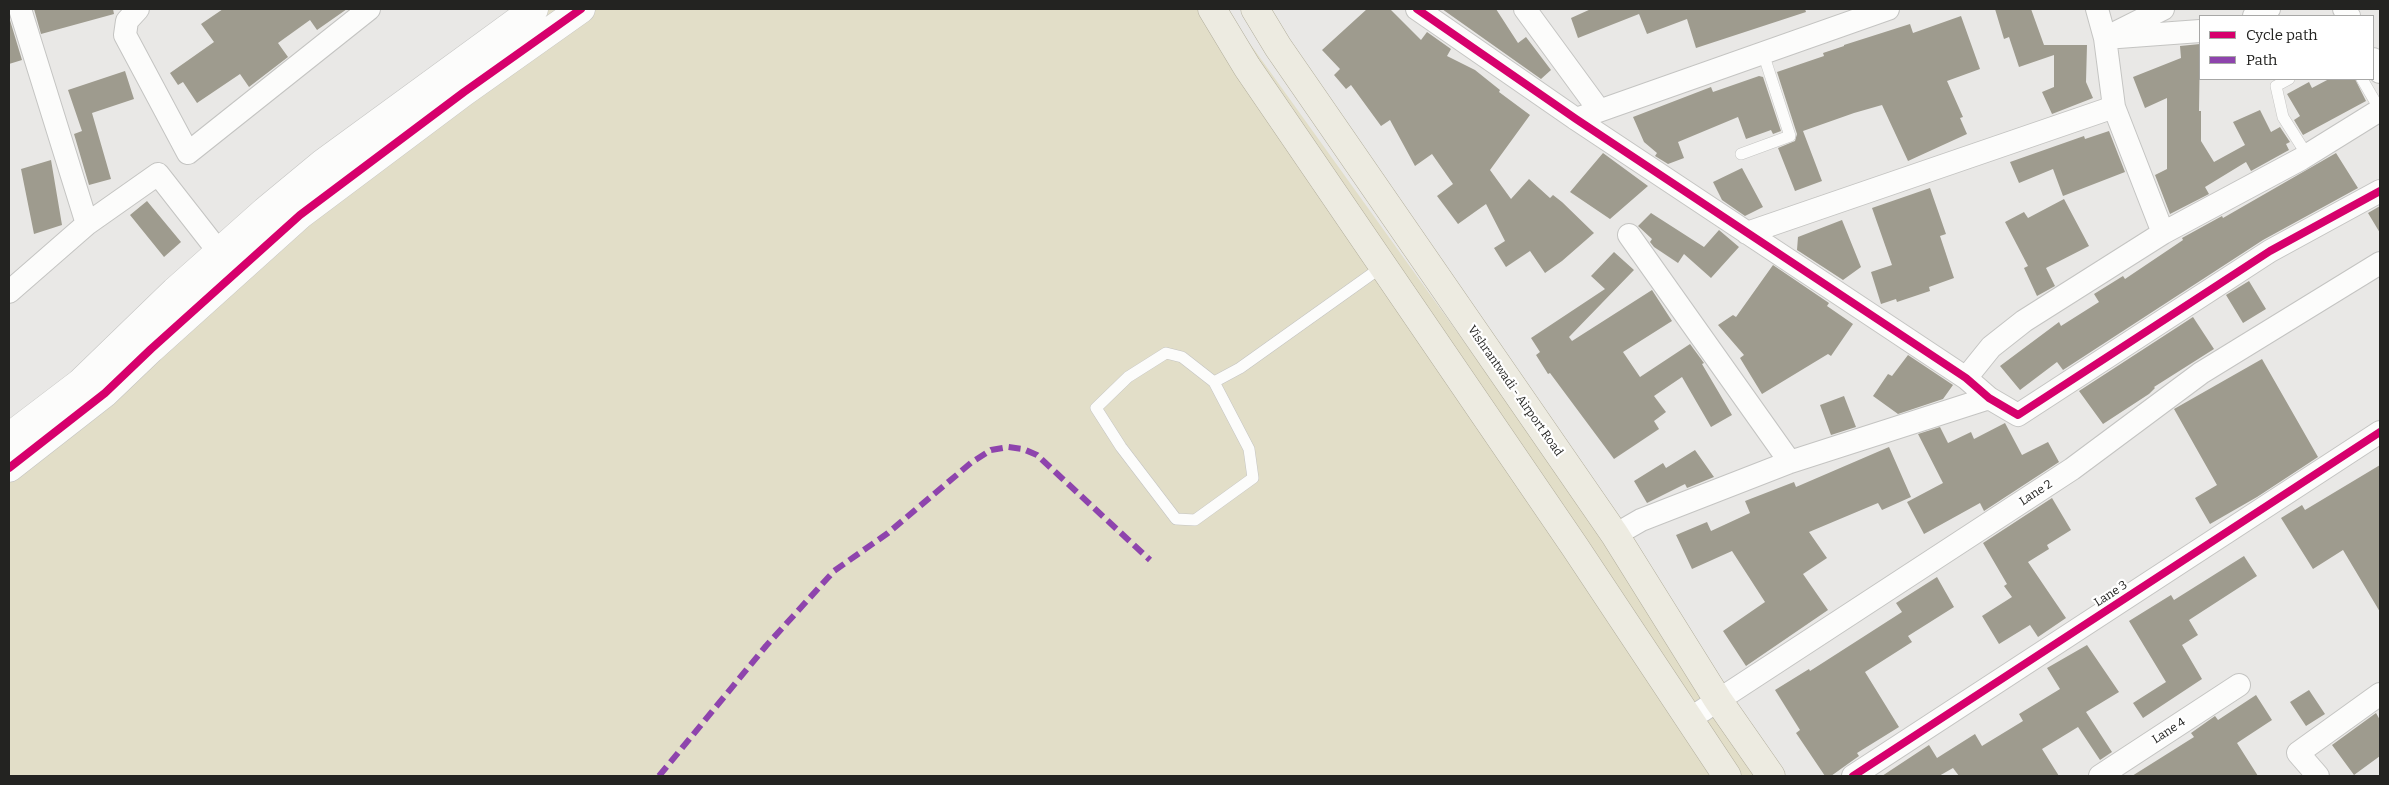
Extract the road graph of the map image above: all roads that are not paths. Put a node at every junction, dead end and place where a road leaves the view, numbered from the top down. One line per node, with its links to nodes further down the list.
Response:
1 (20, 9): 29 (street)
2 (138, 9): 3 (street)
3 (369, 9)
4 (534, 9): 33 (street)
5 (581, 9): 43 (street)
6 (1212, 9): 35 (main road)
7 (1255, 9): 44 (main road, Vishrantwadi - Airport Road)
8 (1417, 9): 25 (street)
9 (1525, 9): 23 (street)
10 (1888, 9): 17 (street)
11 (2097, 9): 16 (street)
12 (2163, 9): 16 (street)
13 (2269, 9): 14 (street)
14 (2256, 15)
15 (2199, 31): 16 (street)
16 (2105, 38): 22 (street)
17 (1763, 52): 23 (street); 26 (lane)
18 (2374, 61): 19 (street)
19 (2380, 72)
20 (2287, 80): 27 (lane)
21 (2363, 80): 24 (lane)
22 (2114, 107): 30 (street); 31 (street)
23 (1599, 110): 25 (street)
24 (2380, 110): 27 (street)
25 (1576, 119): 30 (street)
26 (1741, 154)
27 (2307, 155): 31 (street)
28 (2380, 191): 39 (street)
29 (87, 224): 33 (street); 36 (street)
30 (1747, 233): 37 (street)
31 (2163, 233): 37 (street)
32 (1629, 235): 42 (street)
33 (219, 252): 41 (street)
34 (2380, 262): 47 (street, Lane 2)
35 (1384, 266): 38 (lane); 48 (main road)
36 (9, 292)
37 (1966, 378): 39 (street)
38 (1214, 382): 38 (lane)
39 (1989, 398): 42 (street)
40 (2380, 432): 52 (street, Lane 3)
41 (9, 437)
42 (1790, 462): 44 (street)
43 (9, 468)
44 (1614, 535): 47 (main road, Vishrantwadi - Airport Road)
45 (2239, 685): 53 (street, Lane 4)
46 (2380, 694): 49 (street)
47 (1718, 700): 48 (street, Lane 2); 51 (main road, Vishrantwadi - Airport Road)
48 (1688, 720): 50 (main road)
49 (2315, 775)
50 (1727, 776)
51 (1771, 776)
52 (1854, 776)
53 (2100, 776)

